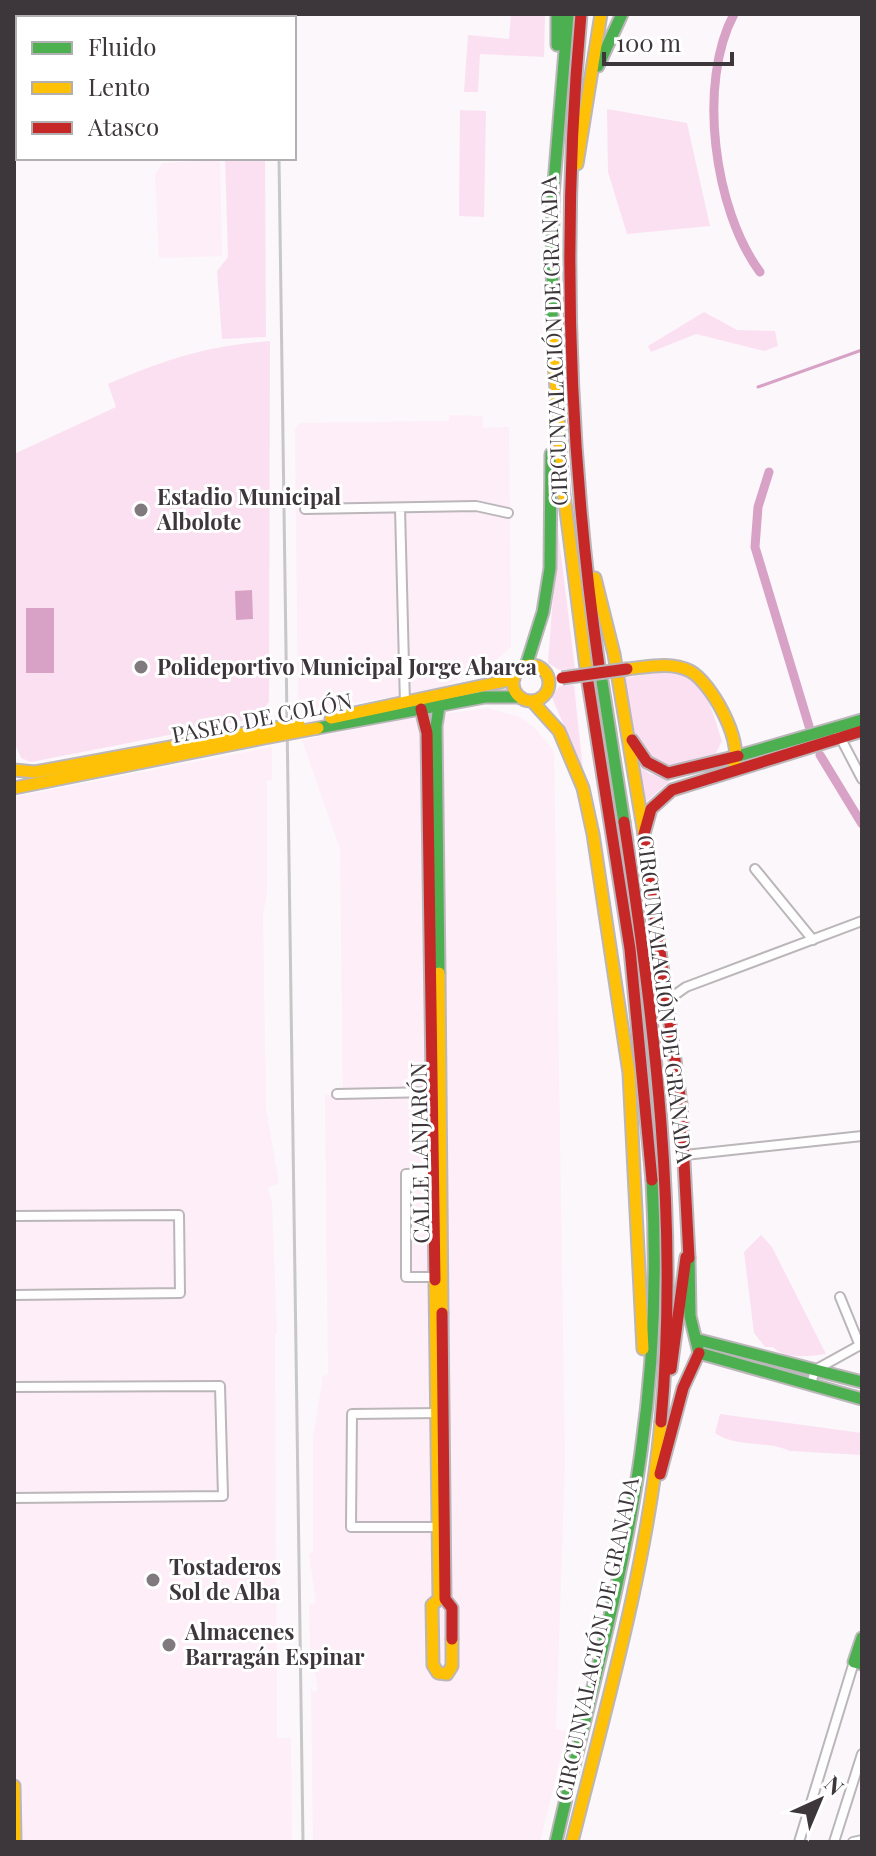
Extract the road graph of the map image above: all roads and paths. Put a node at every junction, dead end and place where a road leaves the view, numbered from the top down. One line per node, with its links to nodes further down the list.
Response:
1 (557, 14): 7 (main road)
2 (568, 14): 7 (main road, CIRCUNVALACIÓN DE GRANADA)
3 (581, 14): 8 (main road, CIRCUNVALACIÓN DE GRANADA)
4 (601, 14): 6 (main road)
5 (622, 14): 6 (main road)
6 (591, 81): 8 (main road)
7 (559, 100): 9 (main road, CIRCUNVALACIÓN DE GRANADA)
8 (568, 196): 10 (main road, CIRCUNVALACIÓN DE GRANADA)
9 (556, 406): 14 (main road); 16 (main road, CIRCUNVALACIÓN DE GRANADA)
10 (575, 472): 15 (main road, CIRCUNVALACIÓN DE GRANADA); 30 (main road)
11 (400, 508): 12 (street); 13 (street); 23 (street)
12 (305, 509)
13 (508, 513)
14 (526, 666): 17 (main road); 18 (main road)
15 (599, 666)
16 (586, 668)
17 (514, 679): 21 (main road); 23 (main road, PASEO DE COLÓN)
18 (549, 681): 22 (main road); 27 (main road, bridge)
19 (602, 681): 67 (main road, CIRCUNVALACIÓN DE GRANADA)
20 (588, 682): 66 (main road, CIRCUNVALACIÓN DE GRANADA)
21 (519, 697): 22 (main road); 24 (main road, PASEO DE COLÓN)
22 (532, 701): 66 (main road)
23 (405, 704): 28 (main road, PASEO DE COLÓN)
24 (439, 707): 25 (main road, PASEO DE COLÓN); 65 (main road, CALLE LANJARÓN)
25 (421, 709): 28 (main road, PASEO DE COLÓN); 45 (main road, CALLE LANJARÓN)
26 (862, 720): 31 (main road)
27 (726, 721): 33 (main road); 34 (main road)
28 (317, 724): 32 (main road, PASEO DE COLÓN, bridge)
29 (862, 731): 31 (main road)
30 (629, 732): 36 (main road); 40 (main road)
31 (838, 733): 34 (main road); 35 (main road); 38 (street)
32 (258, 735): 37 (main road, PASEO DE COLÓN); 39 (main road, PASEO DE COLÓN)
33 (728, 745): 34 (main road); 36 (main road)
34 (738, 756): 35 (main road); 36 (main road)
35 (752, 764): 36 (main road)
36 (721, 767): 40 (main road)
37 (14, 770)
38 (862, 779)
39 (14, 788)
40 (644, 834): 44 (main road)
41 (755, 869): 43 (street)
42 (862, 921): 43 (street)
43 (813, 940): 44 (street)
44 (669, 999): 48 (main road)
45 (433, 1092): 46 (street); 49 (main road, CALLE LANJARÓN)
46 (337, 1094)
47 (862, 1136): 48 (street)
48 (685, 1155): 51 (main road)
49 (432, 1173): 52 (main road, CALLE LANJARÓN); 52 (street, CALLE LANJARÓN)
50 (14, 1216): 53 (street)
51 (686, 1257): 55 (main road); 67 (main road)
52 (435, 1277): 65 (main road, CALLE LANJARÓN)
53 (14, 1295)
54 (840, 1297): 56 (street)
55 (699, 1340): 57 (main road); 58 (main road)
56 (861, 1345): 59 (street)
57 (699, 1353): 60 (main road); 68 (main road)
58 (786, 1361): 59 (main road); 60 (street)
59 (815, 1370): 61 (main road); 62 (street)
60 (783, 1376): 62 (main road)
61 (862, 1382)
62 (811, 1384): 64 (main road)
63 (14, 1387): 69 (street)
64 (862, 1399)
65 (440, 1413): 70 (main road, CALLE LANJARÓN); 70 (street); 71 (main road, CALLE LANJARÓN)
66 (646, 1413): 78 (main road, CIRCUNVALACIÓN DE GRANADA)
67 (658, 1440): 68 (main road, CIRCUNVALACIÓN DE GRANADA)
68 (652, 1488): 79 (main road, CIRCUNVALACIÓN DE GRANADA)
69 (14, 1498)
70 (437, 1527): 71 (main road, CALLE LANJARÓN)
71 (442, 1599): 71 (main road, CALLE LANJARÓN)
72 (861, 1645): 73 (main road)
73 (858, 1663): 80 (street)
74 (862, 1754): 81 (street)
75 (14, 1786): 77 (main road)
76 (862, 1840): 82 (street)
77 (15, 1842)
78 (556, 1842)
79 (572, 1842)
80 (799, 1842)
81 (834, 1842)
82 (853, 1842)

